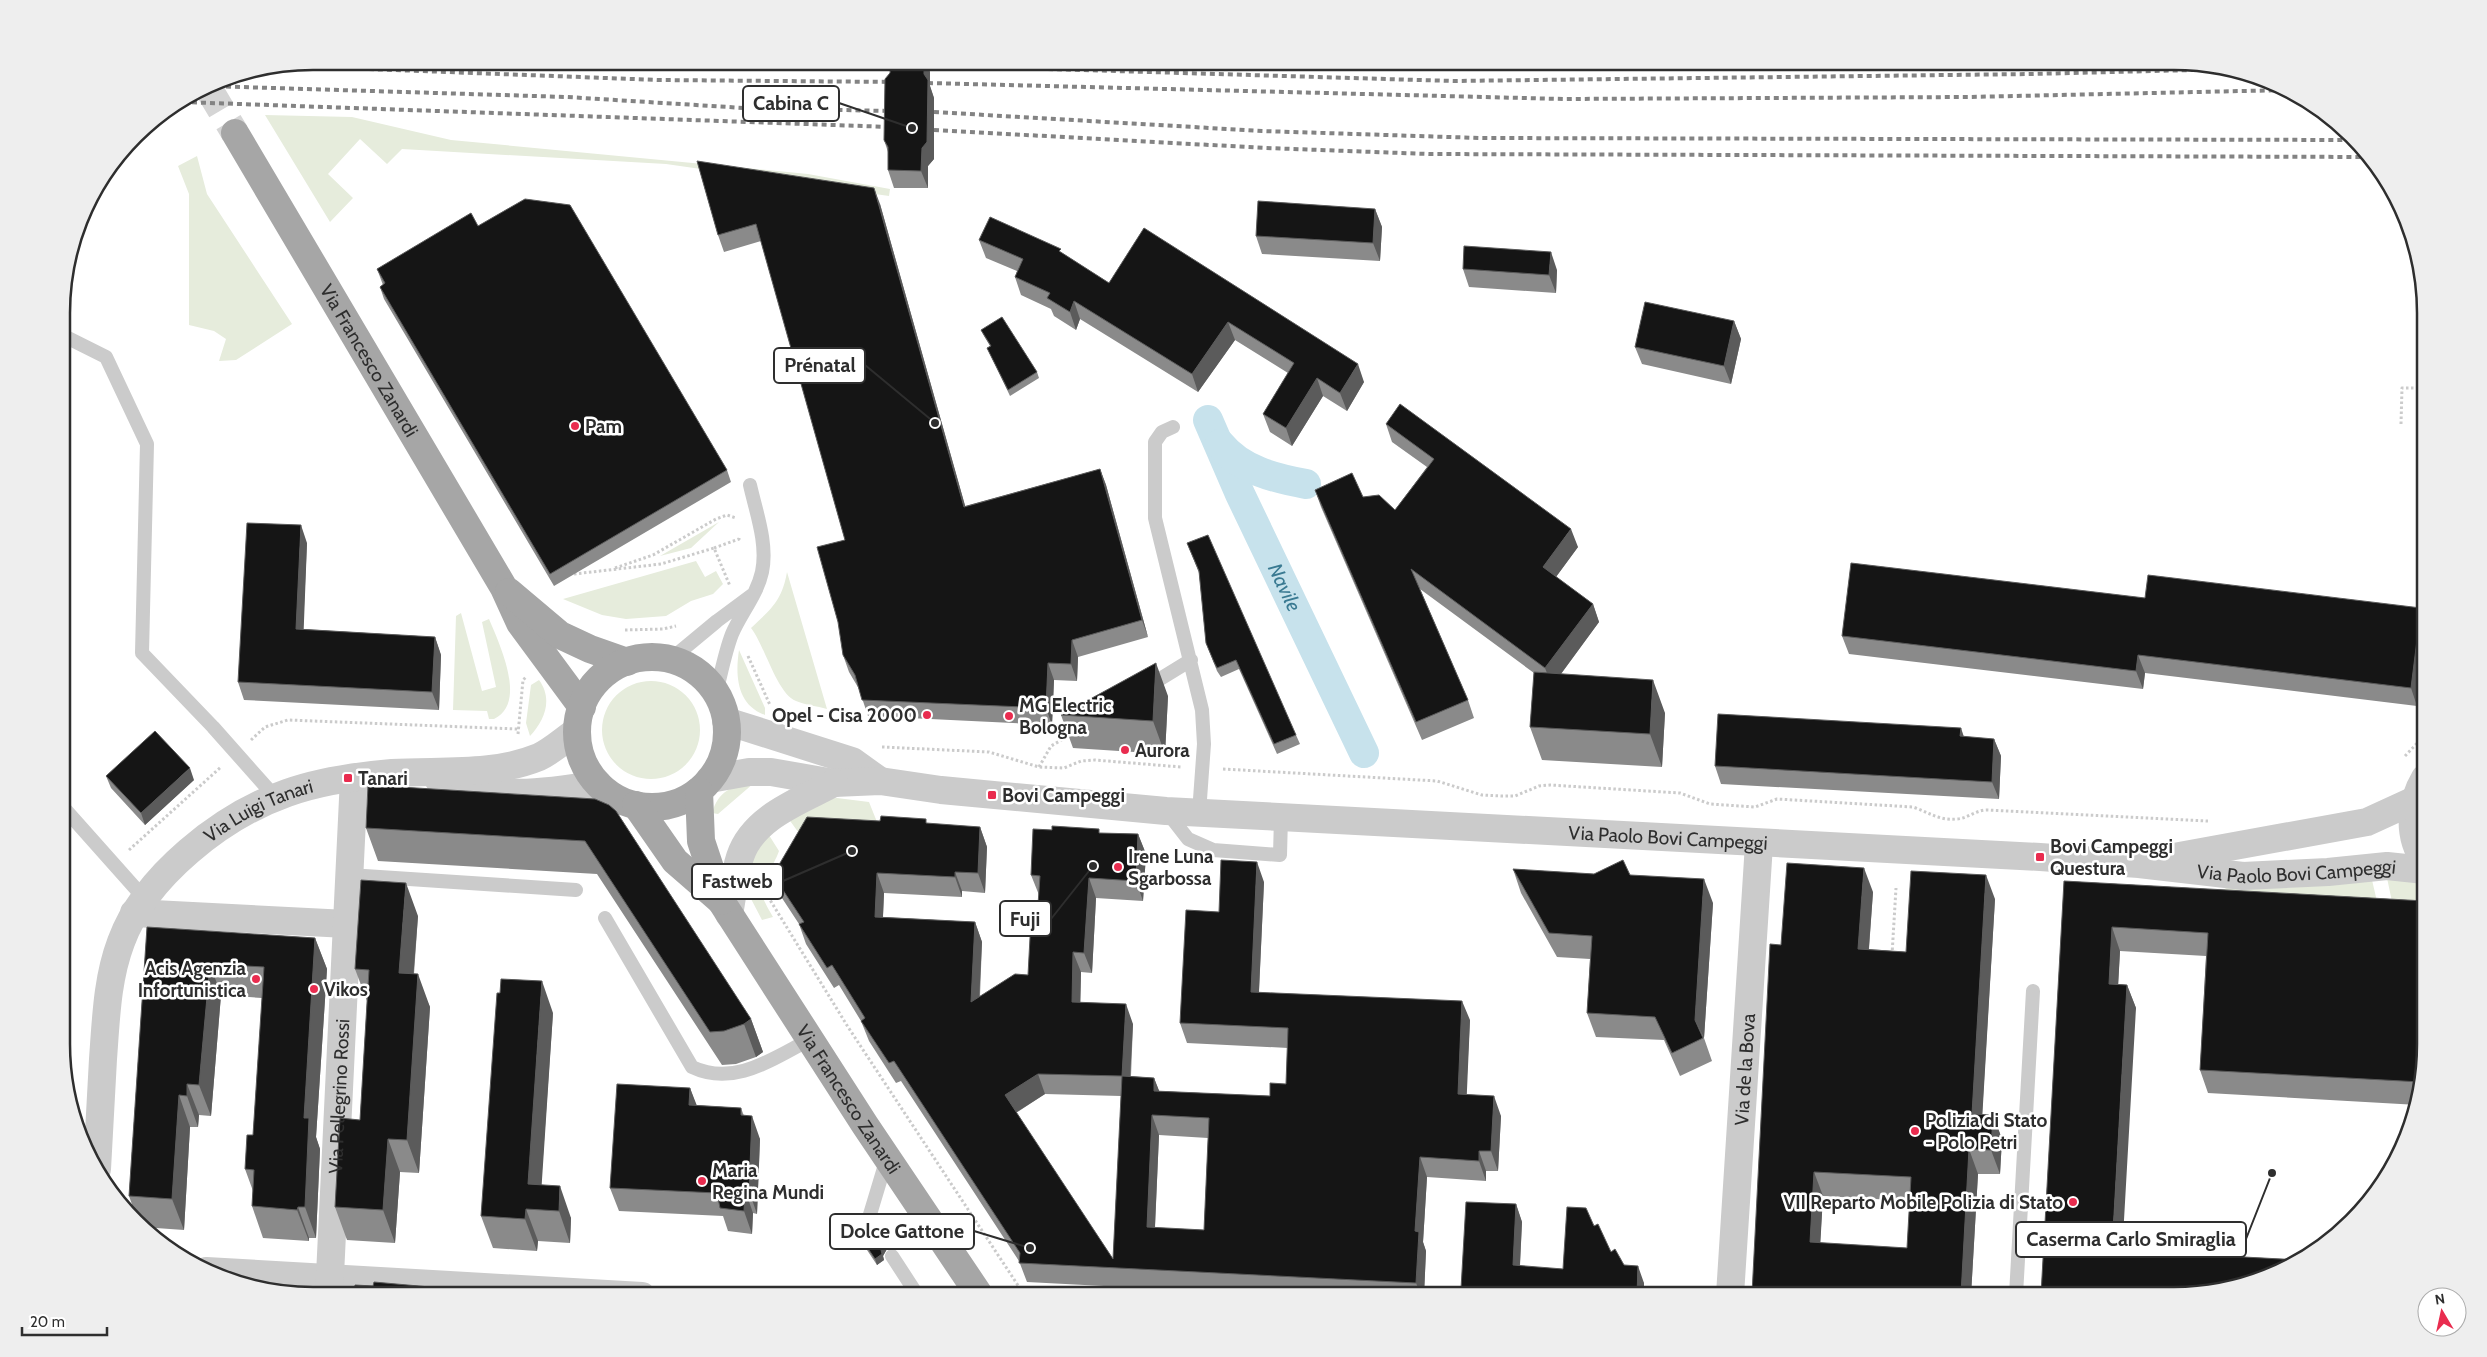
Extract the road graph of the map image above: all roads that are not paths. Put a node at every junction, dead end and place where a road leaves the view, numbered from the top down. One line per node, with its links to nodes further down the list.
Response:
1 (235, 133): 5 (main road, Via Francesco Zanardi)
2 (70, 339): 21 (lane)
3 (1173, 427): 8 (lane)
4 (750, 485): 6 (lane)
5 (504, 588): 9 (main road, Via Francesco Zanardi); 12 (main road, Via Francesco Zanardi)
6 (755, 593): 7 (lane); 10 (lane)
7 (670, 660): 9 (main road); 10 (main road)
8 (1191, 660): 11 (lane); 25 (lane)
9 (627, 662): 12 (main road)
10 (716, 694): 13 (main road)
11 (1135, 695)
12 (579, 719): 14 (street, Via Luigi Tanari); 18 (main road)
13 (726, 721): 16 (street, Via Paolo Bovi Campeggi); 19 (main road)
14 (415, 772): 15 (street, Via Luigi Tanari); 18 (street, Via Luigi Tanari)
15 (354, 778): 21 (street, Via Luigi Tanari); 32 (street, Via Pellegrino Rossi)
16 (880, 780): 17 (street, Via Paolo Bovi Campeggi); 24 (street, Via Paolo Bovi Campeggi)
17 (834, 782): 19 (street, Via Paolo Bovi Campeggi); 35 (street, Via Paolo Bovi Campeggi)
18 (598, 784): 23 (main road)
19 (704, 785): 23 (main road); 35 (main road, Via Francesco Zanardi)
20 (2417, 791): 30 (street, Via Paolo Bovi Campeggi)
21 (276, 798): 34 (street, Via Luigi Tanari)
22 (2417, 800): 29 (street)
23 (636, 805): 35 (main road, Via Francesco Zanardi)
24 (1166, 811): 25 (street, Via Paolo Bovi Campeggi); 27 (lane)
25 (1199, 813): 27 (street, Via Paolo Bovi Campeggi)
26 (70, 815): 34 (lane)
27 (1281, 817): 28 (street, Via Paolo Bovi Campeggi)
28 (1759, 844): 30 (street, Via Paolo Bovi Campeggi); 48 (street, Via de la Bova)
29 (2417, 844)
30 (2139, 864): 31 (street, Via Paolo Bovi Campeggi)
31 (2417, 869)
32 (349, 875): 33 (lane); 37 (street, Via Pellegrino Rossi)
33 (576, 890)
34 (139, 906): 37 (street); 40 (street, Via Luigi Tanari)
35 (725, 908): 39 (main road, Via Francesco Zanardi)
36 (605, 918): 39 (lane)
37 (347, 924): 45 (street, Via Pellegrino Rossi)
38 (2033, 991): 49 (lane)
39 (809, 1040): 41 (main road, Via Francesco Zanardi)
40 (98, 1156)
41 (887, 1158): 42 (lane); 47 (main road, Via Francesco Zanardi)
42 (874, 1229)
43 (892, 1256): 46 (lane)
44 (239, 1275): 45 (street)
45 (329, 1287)
46 (912, 1287)
47 (974, 1287)
48 (1731, 1287)
49 (2016, 1287)

